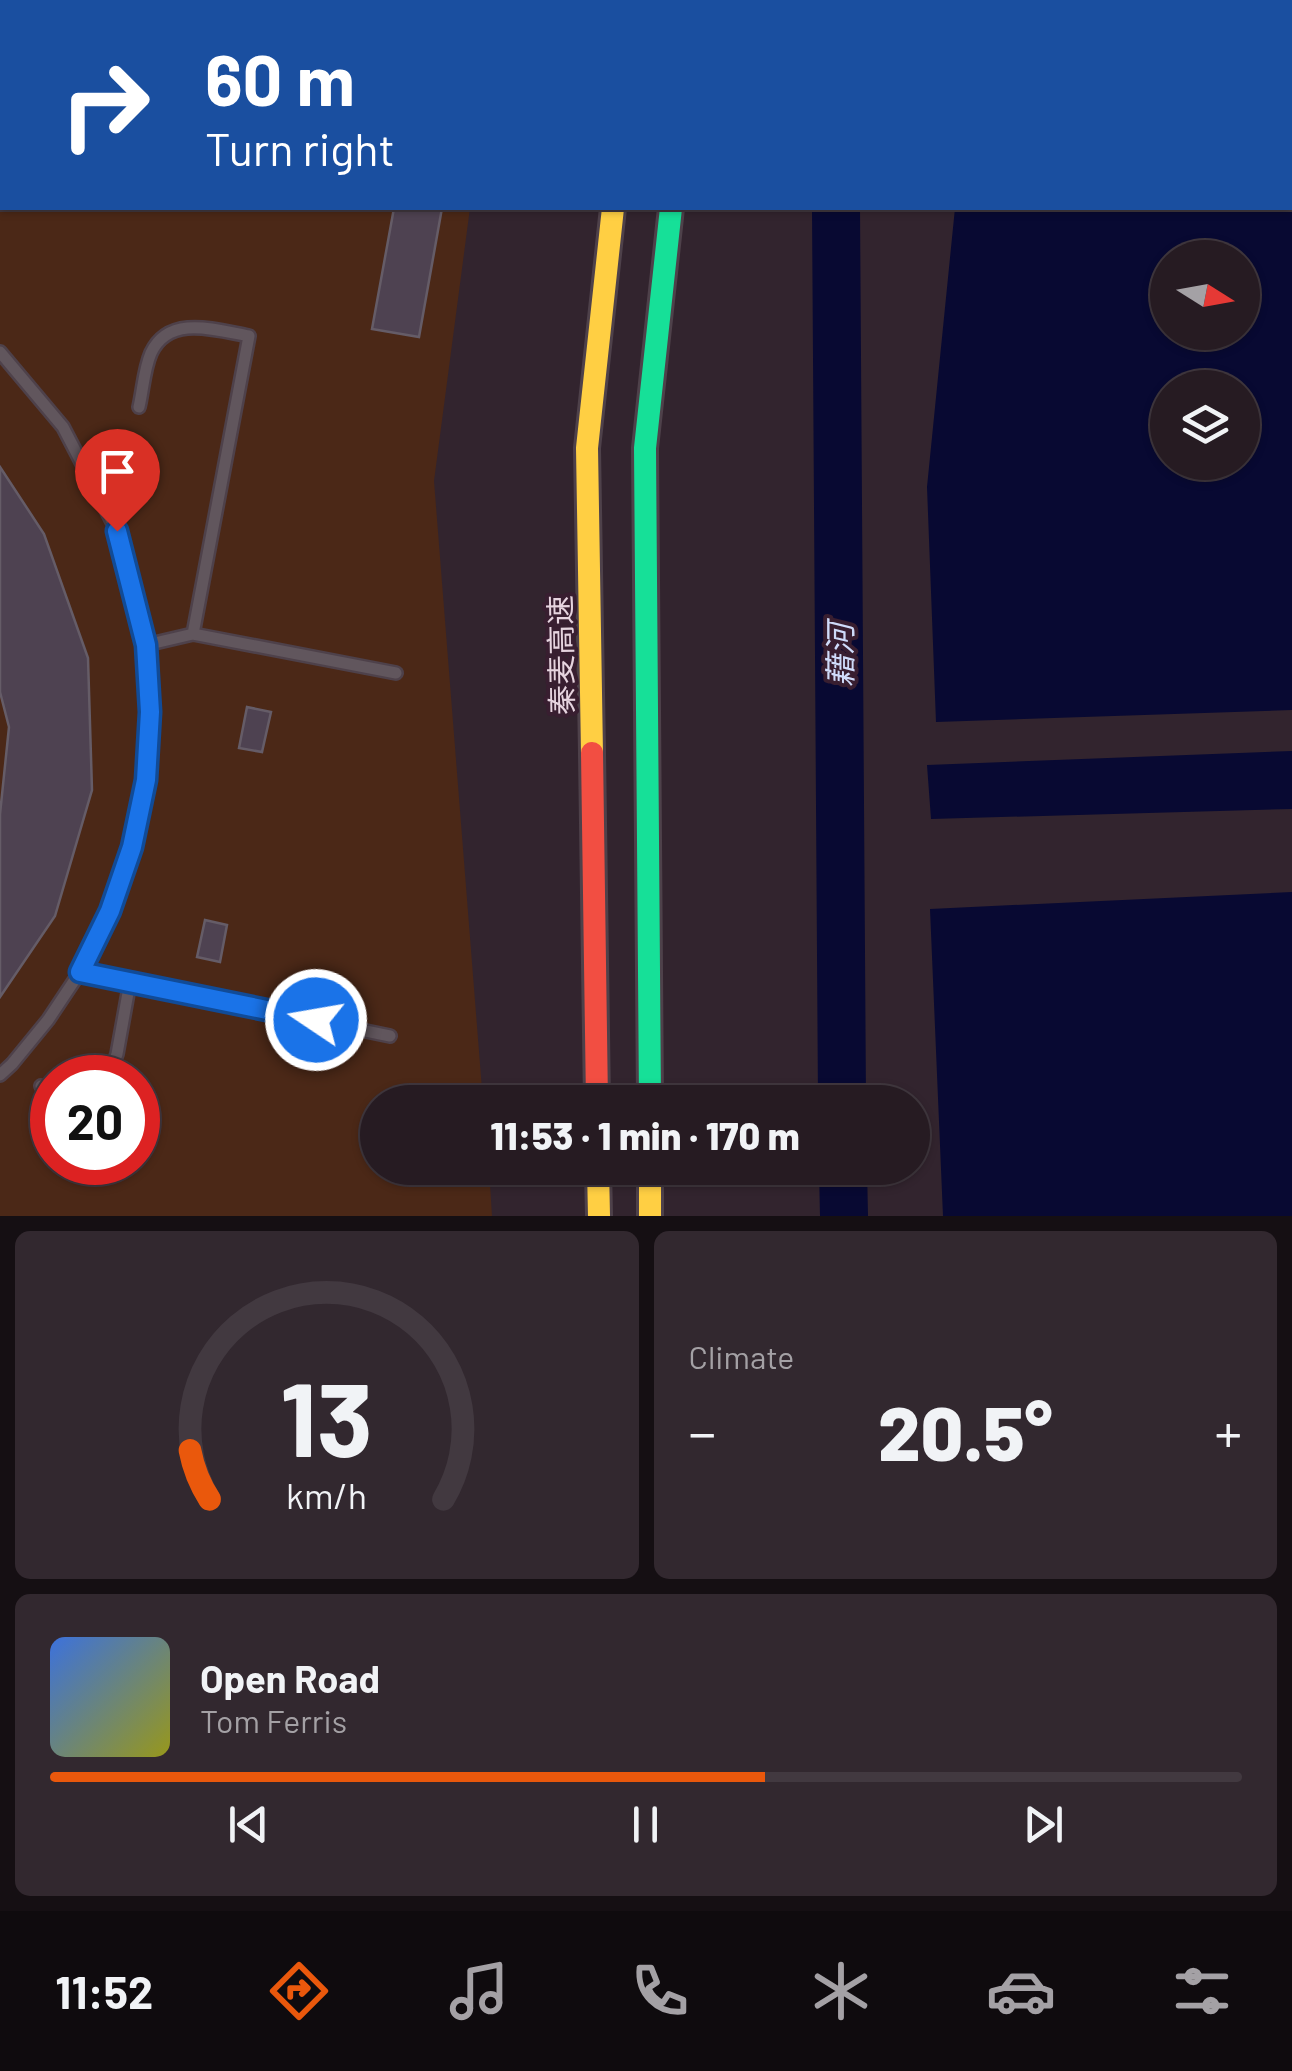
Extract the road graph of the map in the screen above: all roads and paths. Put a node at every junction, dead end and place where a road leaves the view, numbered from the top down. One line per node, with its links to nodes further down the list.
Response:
1 (613, 210): 13 (highway, 秦麦高速)
2 (671, 210): 14 (highway)
3 (0, 352): 6 (lane)
4 (140, 407): 5 (lane)
5 (193, 634): 6 (lane); 7 (lane)
6 (146, 645): 8 (lane)
7 (396, 672)
8 (80, 972): 9 (lane); 12 (lane)
9 (130, 982): 10 (lane); 11 (lane)
10 (390, 1036)
11 (117, 1055)
12 (0, 1074)
13 (598, 1085)
14 (650, 1085)
15 (598, 1185): 17 (highway)
16 (650, 1185): 18 (highway)
17 (599, 1216)
18 (650, 1216)

